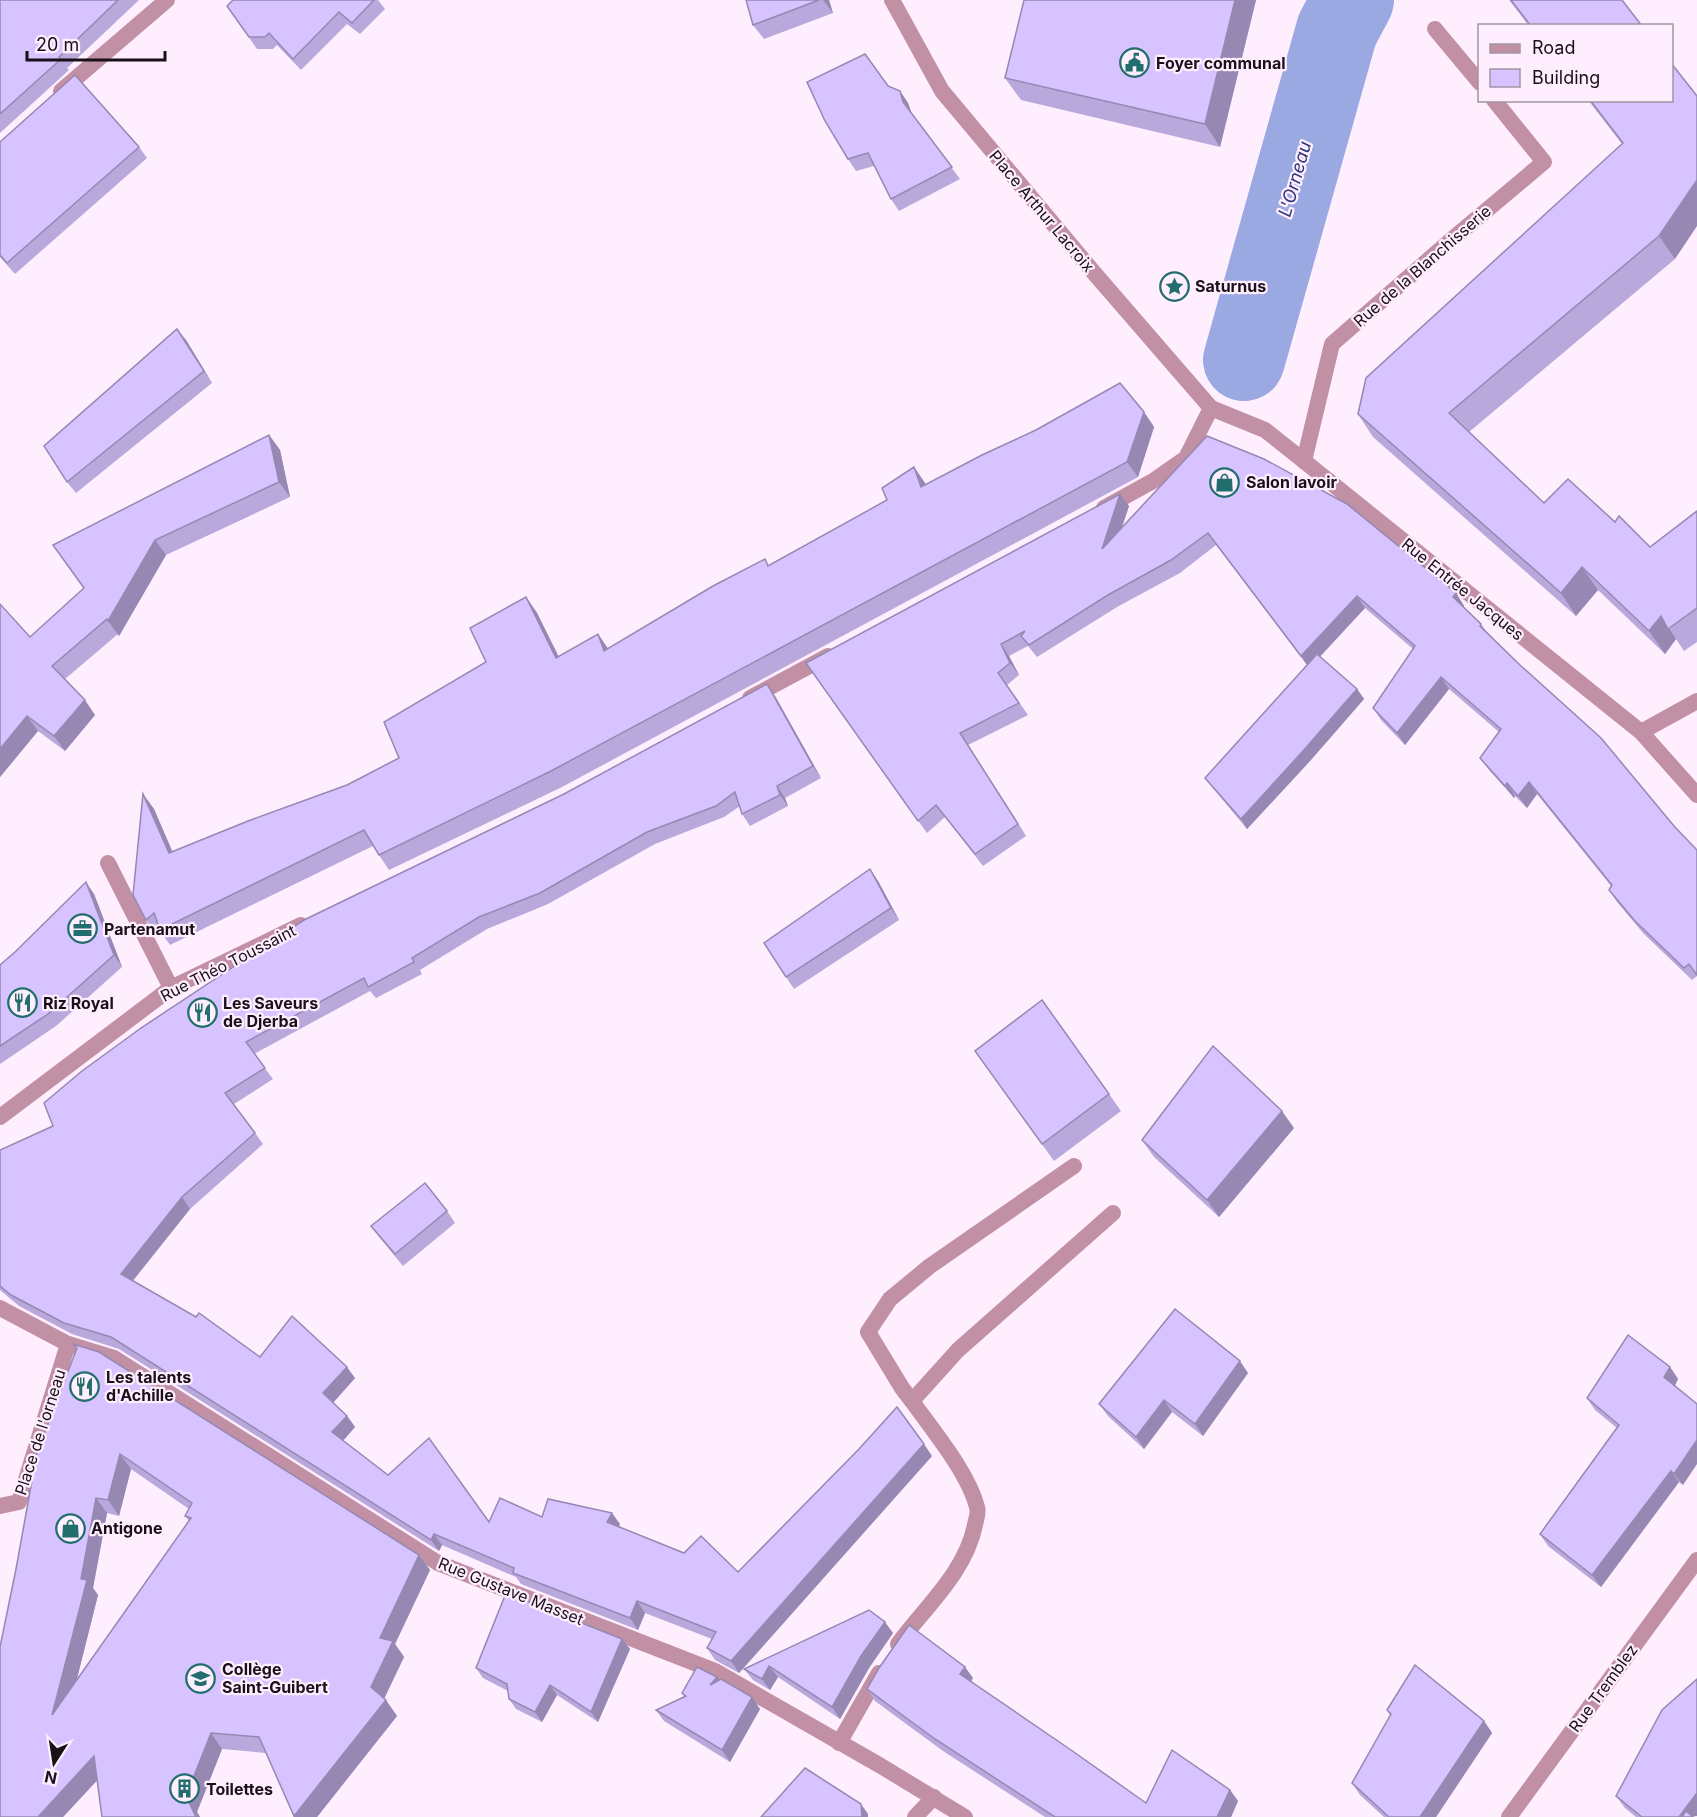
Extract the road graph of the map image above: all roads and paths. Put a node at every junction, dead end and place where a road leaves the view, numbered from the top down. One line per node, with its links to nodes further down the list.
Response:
1 (167, 0): 5 (street)
2 (892, 0): 7 (street, Place Arthur Lacroix)
3 (1435, 29): 4 (street)
4 (1478, 82)
5 (51, 100)
6 (1496, 102): 8 (street, Rue de la Blanchisserie)
7 (1211, 408): 8 (street, Rue Entrée Jacques); 9 (street)
8 (1304, 461): 13 (street, Rue Entrée Jacques)
9 (1091, 515)
10 (839, 650): 12 (street)
11 (1697, 701): 13 (street)
12 (735, 706)
13 (1641, 732): 14 (street, Rue Entrée Jacques)
14 (1697, 795)
15 (108, 863): 17 (street)
16 (321, 916): 17 (street, Rue Théo Toussaint)
17 (171, 988): 18 (street, Rue Théo Toussaint)
18 (0, 1117)
19 (1074, 1166): 23 (street)
20 (1113, 1213): 23 (street)
21 (0, 1308): 22 (street)
22 (68, 1344): 24 (street, Place de l'orneau); 26 (street, Rue Gustave Masset)
23 (912, 1401): 26 (street)
24 (0, 1506)
25 (1697, 1560): 30 (street, Rue Tremblez)
26 (839, 1743): 27 (street, Rue Gustave Masset)
27 (934, 1797): 28 (street); 29 (street, Rue Gustave Masset)
28 (915, 1817)
29 (965, 1817)
30 (1509, 1817)

